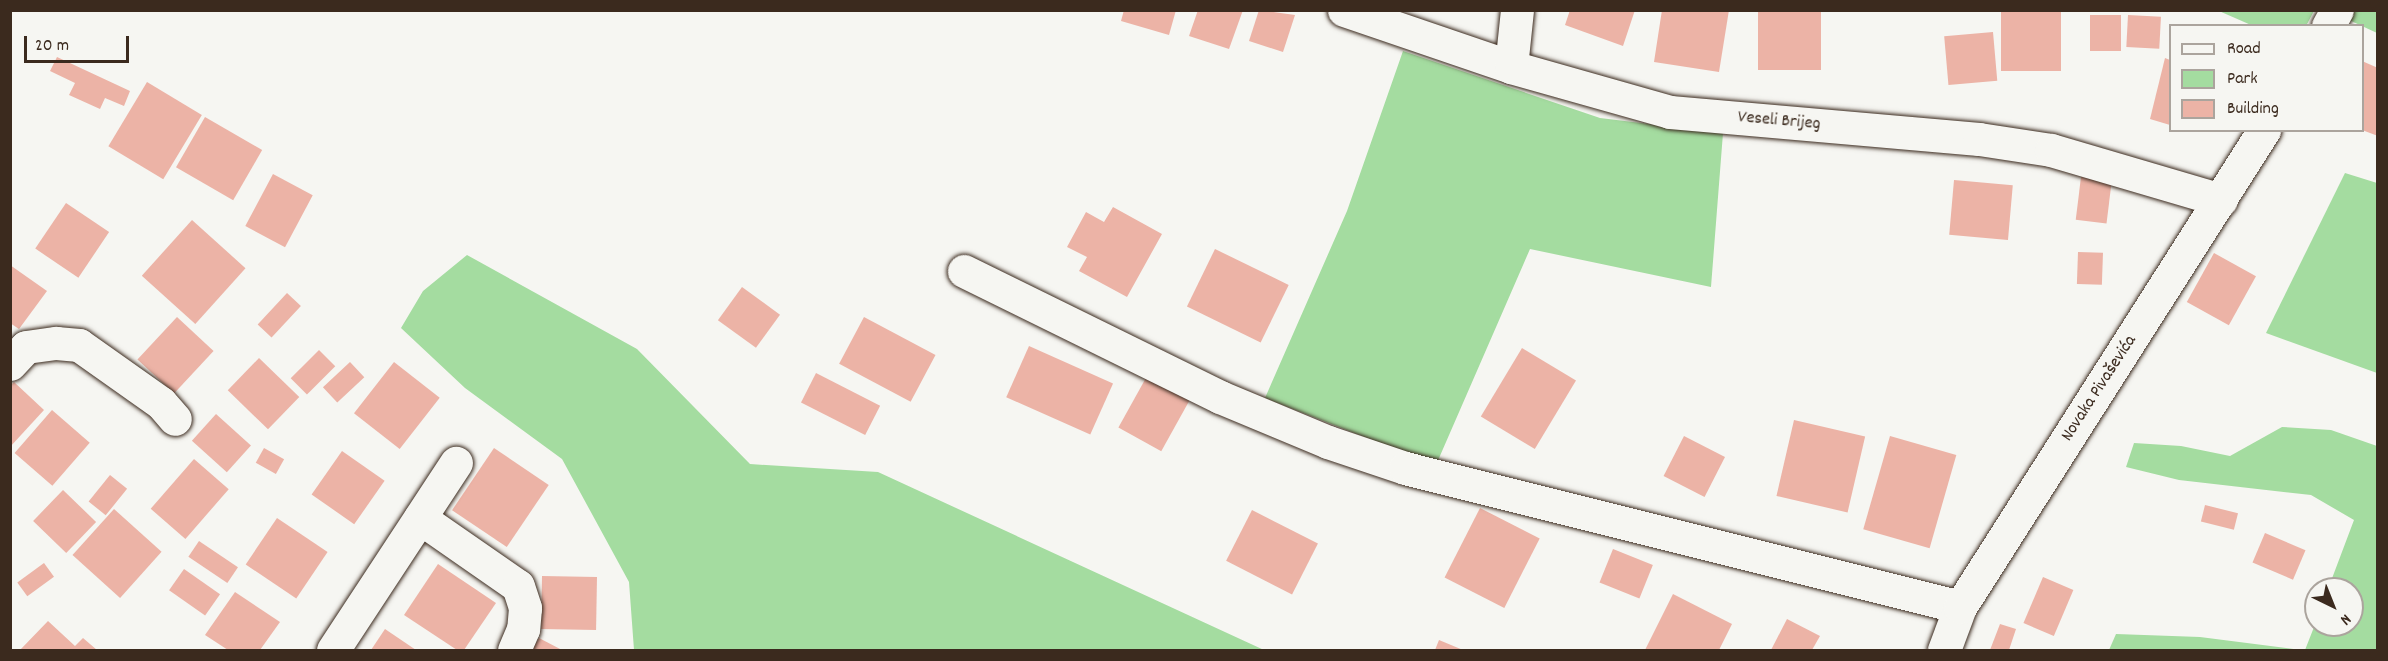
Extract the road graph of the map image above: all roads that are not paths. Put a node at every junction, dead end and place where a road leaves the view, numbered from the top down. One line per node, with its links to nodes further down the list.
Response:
1 (1344, 10): 5 (street, Veseli Brijeg)
2 (1517, 10): 5 (street)
3 (2337, 10): 4 (street)
4 (2329, 24)
5 (1511, 67): 7 (street, Veseli Brijeg)
6 (2263, 132): 7 (street, Novaka Pivaševića)
7 (2221, 200): 13 (street, Novaka Pivaševića)
8 (964, 271): 13 (street)
9 (10, 364): 10 (street)
10 (175, 419)
11 (456, 463): 12 (street)
12 (420, 518): 14 (street); 15 (street)
13 (1960, 607): 16 (street, Novaka Pivaševića)
14 (333, 651)
15 (514, 651)
16 (1944, 651)

